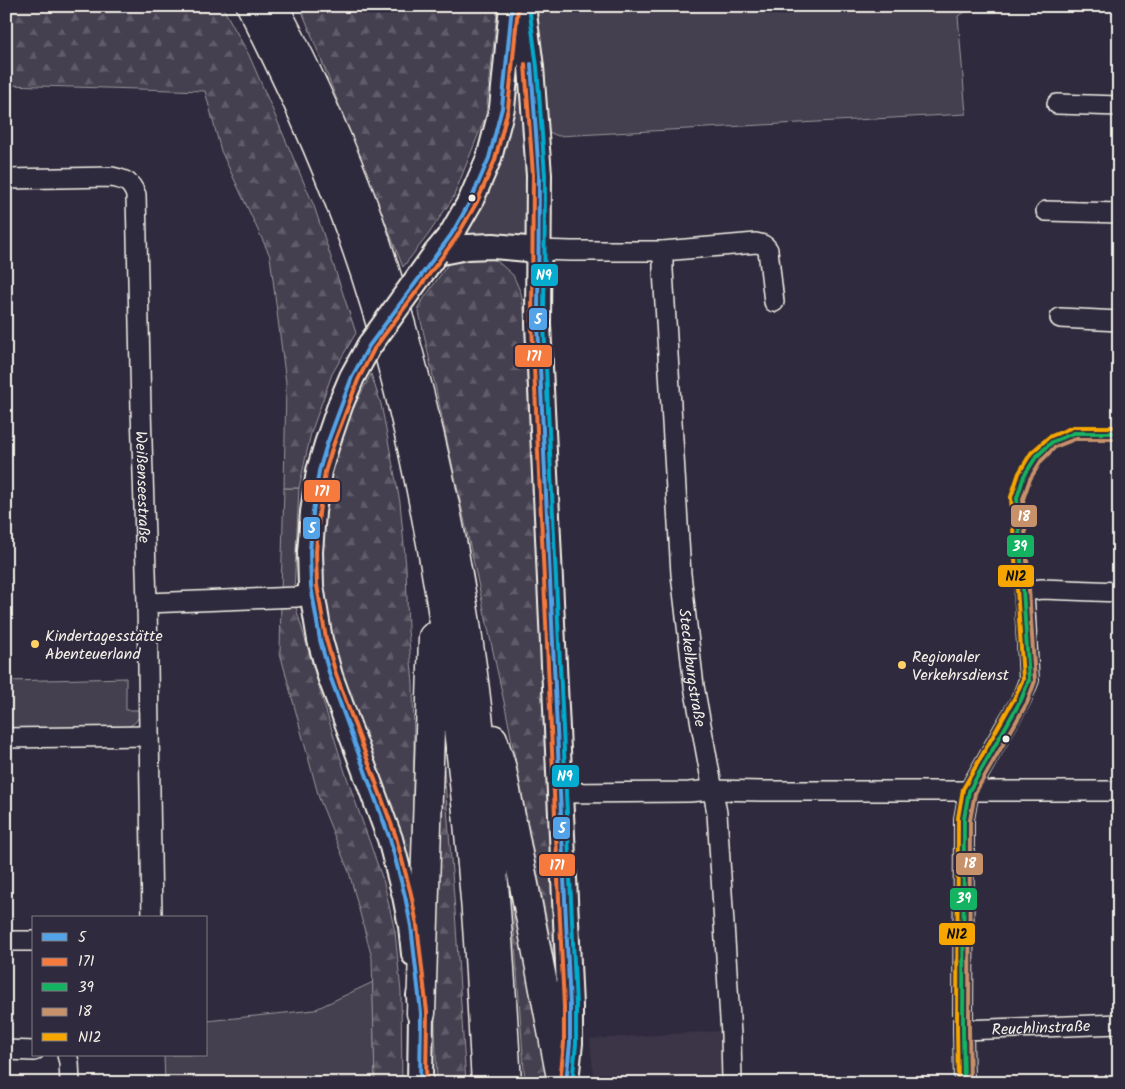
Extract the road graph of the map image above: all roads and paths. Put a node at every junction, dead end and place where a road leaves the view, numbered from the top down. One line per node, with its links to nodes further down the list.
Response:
1 (251, 6): 18 (highway)
2 (274, 6): 22 (highway)
3 (512, 6): 13 (main road)
4 (523, 6): 11 (main road)
5 (1057, 104): 6 (street)
6 (1119, 106)
7 (6, 179): 21 (street, Weißenseestraße)
8 (1046, 211): 9 (street)
9 (1119, 213)
10 (501, 246): 11 (main road); 13 (main road); 17 (main road)
11 (538, 250): 12 (street); 17 (main road)
12 (663, 251): 14 (street); 25 (street, Steckelburgstraße)
13 (436, 253): 20 (main road, bridge)
14 (774, 302)
15 (1060, 318): 16 (street)
16 (1119, 321)
17 (538, 324): 28 (main road)
18 (436, 568): 32 (highway); 40 (highway)
19 (1119, 592): 26 (street)
20 (312, 594): 21 (street); 32 (main road)
21 (147, 603): 23 (street, Weißenseestraße)
22 (472, 665): 41 (highway); 42 (highway)
23 (149, 736): 24 (street); 29 (street, Weißenseestraße)
24 (6, 738)
25 (712, 790): 26 (street); 28 (street); 43 (street, Steckelburgstraße)
26 (969, 791): 27 (street); 34 (street)
27 (1119, 791)
28 (560, 793): 42 (main road)
29 (152, 916)
30 (6, 941): 31 (street)
31 (32, 941)
32 (421, 1013): 39 (main road)
33 (1119, 1024): 34 (street, Reuchlinstraße)
34 (963, 1030): 44 (street)
35 (6, 1050): 36 (street)
36 (32, 1051)
37 (67, 1056): 38 (street)
38 (70, 1083)
39 (420, 1083)
40 (486, 1083)
41 (506, 1083)
42 (564, 1083)
43 (732, 1083)
44 (964, 1083)

